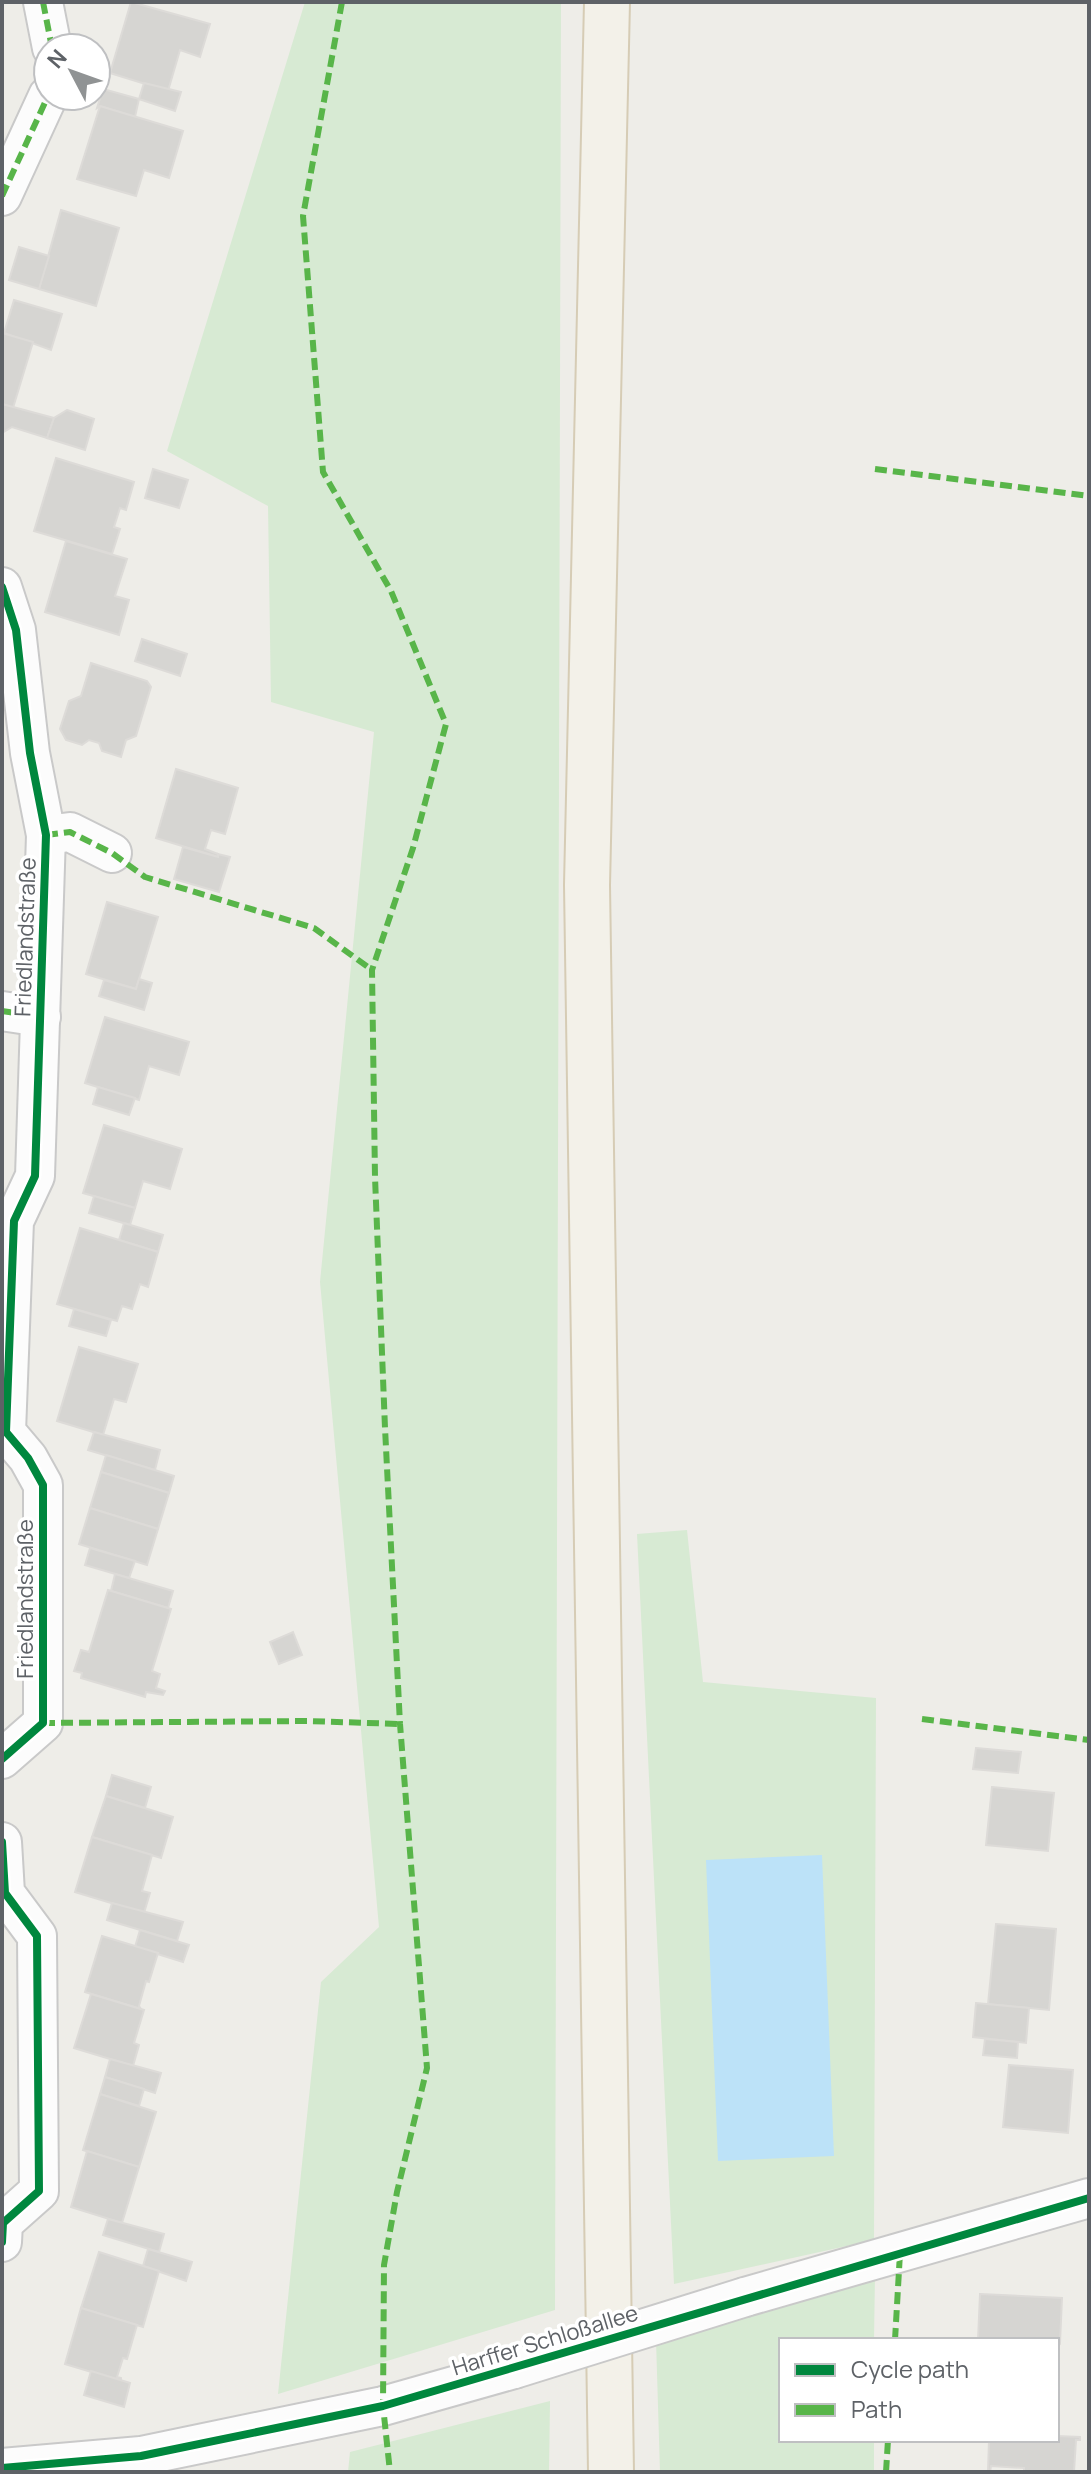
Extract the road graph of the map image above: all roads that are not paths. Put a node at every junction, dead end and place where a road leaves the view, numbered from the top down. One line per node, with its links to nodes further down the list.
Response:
1 (43, 2): 3 (street)
2 (607, 2): 18 (main road)
3 (49, 32)
4 (41, 112): 5 (street)
5 (2, 196)
6 (2, 587): 7 (street, Friedlandstraße)
7 (46, 835): 8 (street, Friedlandstraße); 10 (street, Friedlandstraße)
8 (112, 853)
9 (2, 1011): 10 (street, Friedlandstraße)
10 (41, 1017): 11 (street, Friedlandstraße)
11 (4, 1432): 12 (street, Friedlandstraße)
12 (2, 1759)
13 (2, 1842): 15 (street)
14 (1089, 2198): 16 (street, Harffer Schloßallee, bridge)
15 (2, 2242)
16 (142, 2464): 17 (street, Harffer Schloßallee)
17 (2, 2468)
18 (611, 2472)

